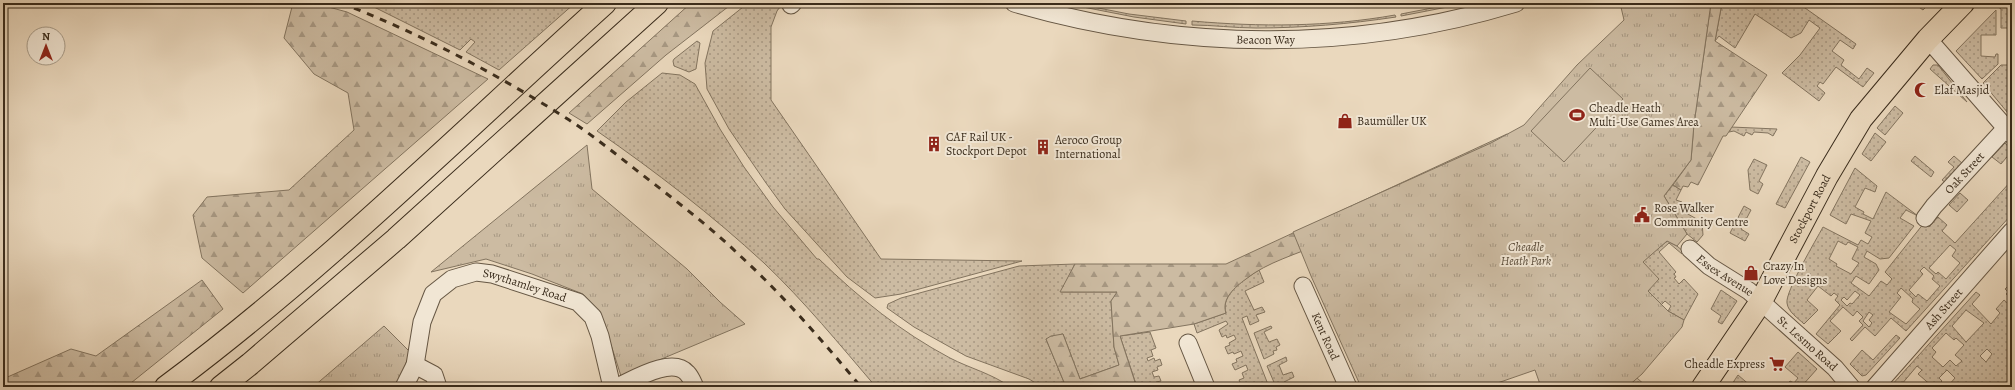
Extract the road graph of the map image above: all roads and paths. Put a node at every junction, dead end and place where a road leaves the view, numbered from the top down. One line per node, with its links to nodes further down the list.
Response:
1 (605, 3): 15 (main road)
2 (657, 3): 16 (main road)
3 (1014, 3): 4 (street, Beacon Way)
4 (1516, 3)
5 (1963, 3): 6 (main road, Stockport Road)
6 (1928, 39): 7 (street); 12 (main road, Stockport Road)
7 (2009, 132): 8 (street, Oak Street)
8 (1925, 218)
9 (2012, 231): 26 (street, Ash Street)
10 (1690, 249): 12 (street, Essex Avenue)
11 (1303, 286): 23 (street, Kent Road)
12 (1760, 302): 24 (main road, Stockport Road); 25 (street, St. Lesmo Road)
13 (1188, 343): 22 (street)
14 (415, 364): 17 (street, Swythamley Road); 18 (street); 19 (street, Swythamley Road)
15 (166, 387)
16 (221, 387)
17 (404, 387)
18 (438, 387)
19 (612, 387)
20 (617, 387): 21 (street)
21 (695, 387)
22 (1206, 387)
23 (1348, 387)
24 (1702, 387)
25 (1851, 387)
26 (1875, 387)

